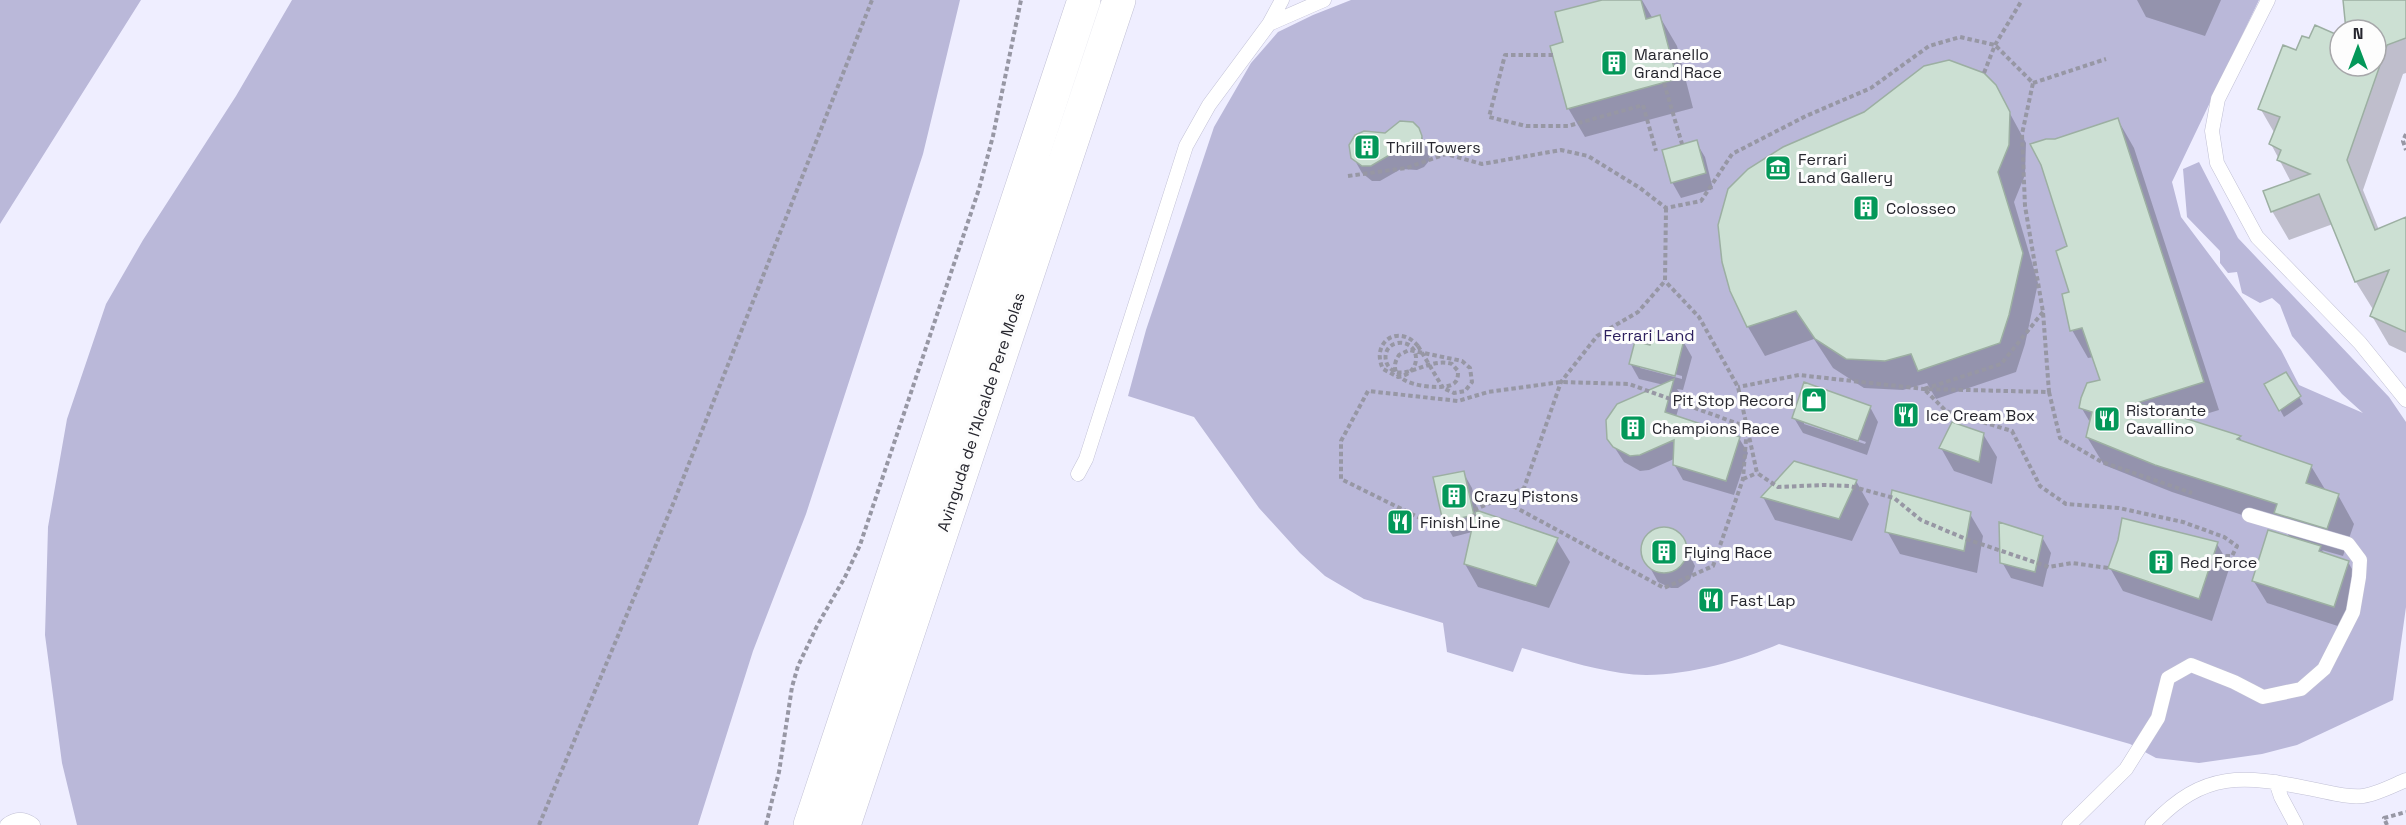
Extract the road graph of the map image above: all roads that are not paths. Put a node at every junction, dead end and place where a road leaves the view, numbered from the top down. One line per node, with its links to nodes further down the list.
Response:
1 (1084, 0): 14 (street, Avinguda de l'Alcalde Pere Molas)
2 (1119, 0): 15 (street, Avinguda de l'Alcalde Pere Molas)
3 (1282, 0): 6 (lane)
4 (1324, 0): 6 (lane)
5 (2268, 0): 7 (lane)
6 (1269, 24): 8 (lane)
7 (2406, 400)
8 (1078, 474)
9 (2249, 515): 16 (lane)
10 (2406, 780): 11 (lane)
11 (2276, 782): 17 (lane); 18 (lane)
12 (7, 825): 13 (lane)
13 (33, 825)
14 (810, 825)
15 (844, 825)
16 (2069, 825)
17 (2151, 825)
18 (2296, 825)

